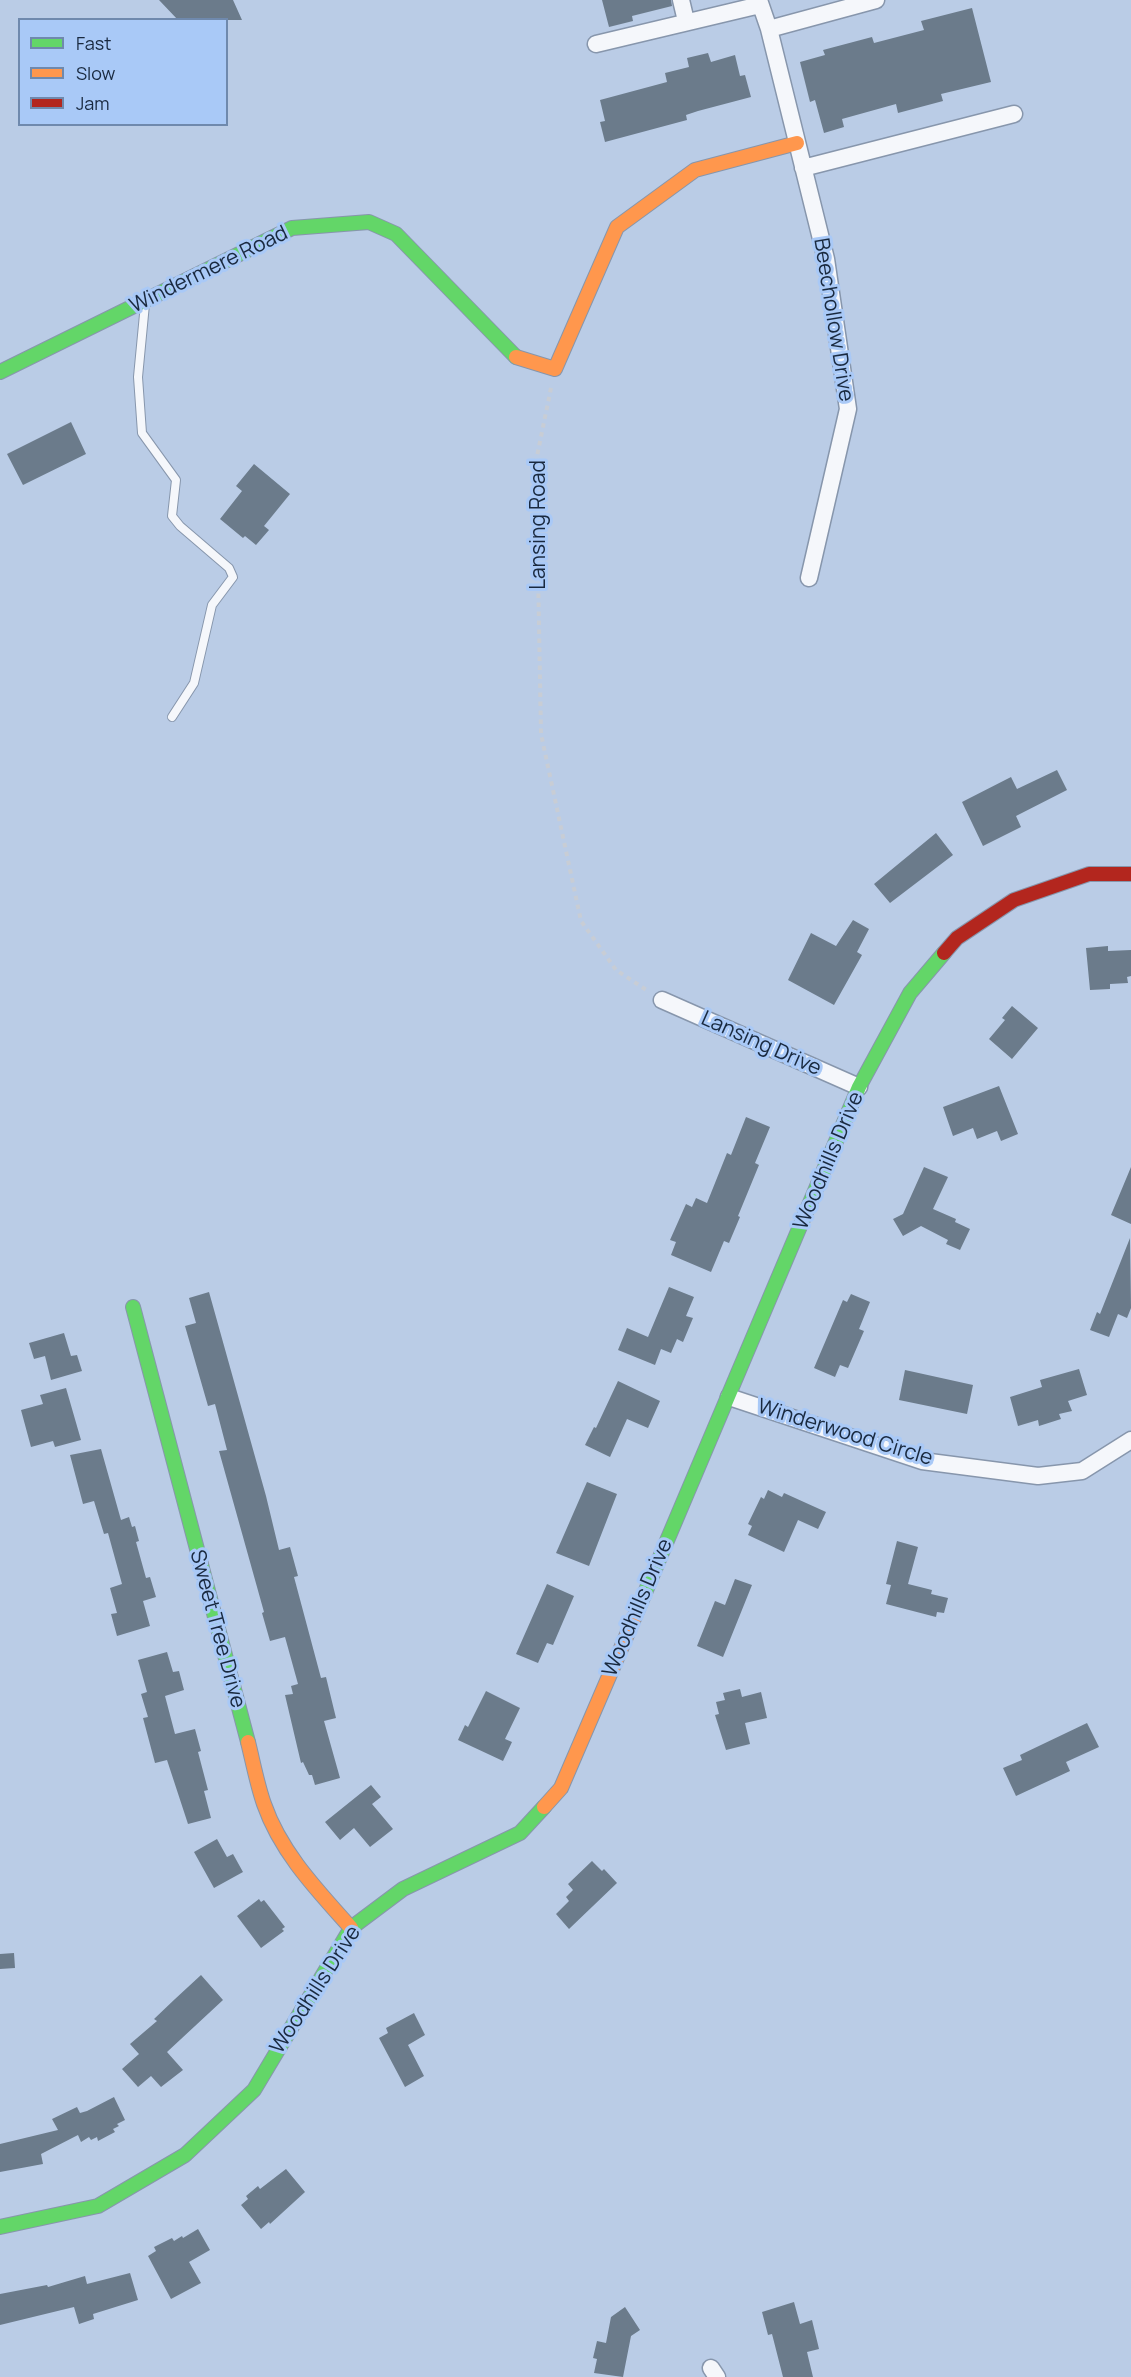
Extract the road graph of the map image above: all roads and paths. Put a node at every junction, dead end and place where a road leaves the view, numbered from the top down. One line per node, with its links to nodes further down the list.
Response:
1 (681, 0): 4 (street)
2 (876, 0): 5 (street)
3 (759, 2): 4 (street); 5 (street, Beechollow Drive)
4 (686, 21): 6 (street)
5 (769, 29): 8 (street, Beechollow Drive)
6 (596, 44)
7 (1014, 114): 9 (street)
8 (797, 143): 9 (street, Beechollow Drive); 11 (street)
9 (803, 168): 13 (street, Beechollow Drive)
10 (146, 300): 11 (street, Windermere Road); 12 (street, Windermere Road); 14 (lane)
11 (555, 369): 16 (path, Lansing Road)
12 (0, 372)
13 (810, 578)
14 (172, 717)
15 (1131, 874): 17 (street, Woodhills Drive)
16 (662, 1000): 17 (street, Lansing Drive)
17 (859, 1088): 19 (street, Woodhills Drive)
18 (133, 1306): 21 (street, Sweet Tree Drive)
19 (729, 1397): 20 (street, Winderwood Circle); 21 (street, Woodhills Drive)
20 (1131, 1440)
21 (351, 1928): 22 (street, Woodhills Drive)
22 (0, 2227)

